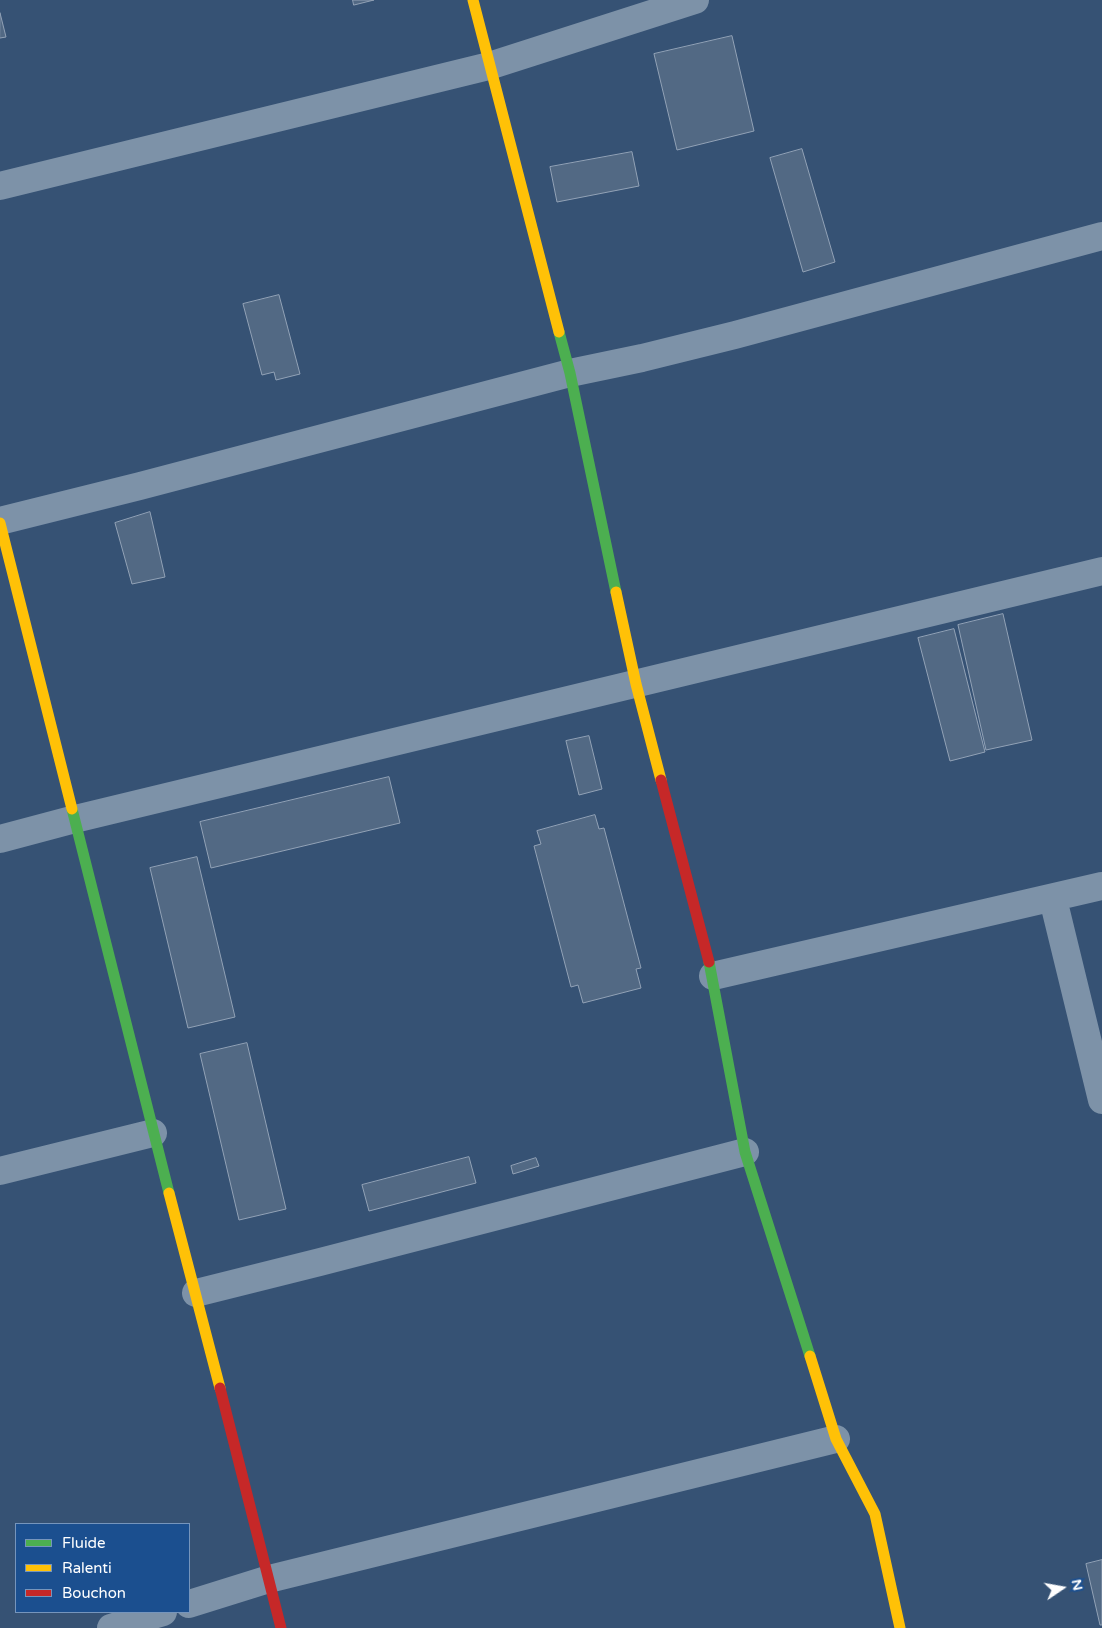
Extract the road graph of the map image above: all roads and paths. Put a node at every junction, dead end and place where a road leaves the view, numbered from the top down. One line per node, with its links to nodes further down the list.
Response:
1 (473, 0): 3 (street)
2 (695, 0): 3 (street)
3 (489, 66): 4 (street); 6 (street)
4 (0, 186)
5 (1102, 236): 6 (street)
6 (570, 373): 7 (street); 9 (street)
7 (0, 522): 10 (street)
8 (1102, 571): 9 (street)
9 (636, 684): 10 (street); 14 (street)
10 (75, 819): 11 (street); 16 (street)
11 (0, 839)
12 (1102, 886): 13 (street)
13 (1053, 898): 14 (street); 15 (street)
14 (714, 976): 17 (street)
15 (1102, 1100)
16 (153, 1133): 18 (street); 19 (street)
17 (746, 1152): 19 (street); 20 (street)
18 (0, 1171)
19 (196, 1292): 21 (street)
20 (836, 1439): 21 (street); 26 (street)
21 (269, 1579): 22 (street); 25 (street)
22 (190, 1604)
23 (160, 1613): 24 (street)
24 (111, 1628)
25 (281, 1628)
26 (900, 1628)

